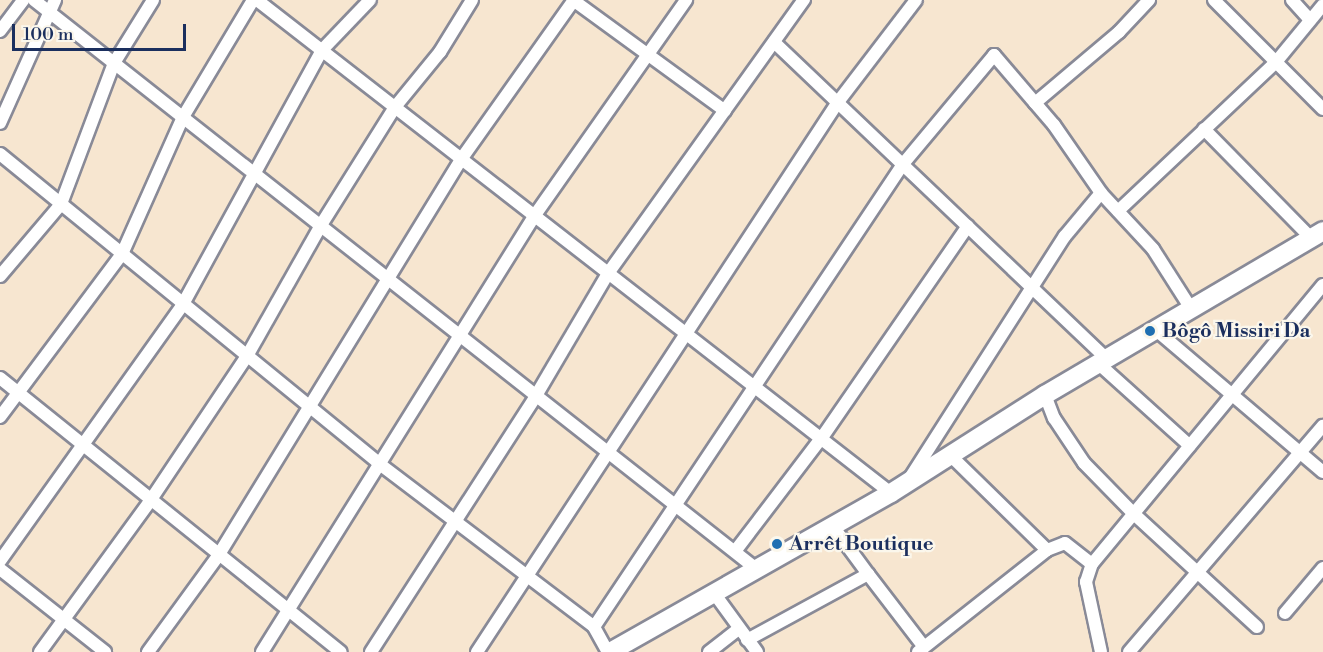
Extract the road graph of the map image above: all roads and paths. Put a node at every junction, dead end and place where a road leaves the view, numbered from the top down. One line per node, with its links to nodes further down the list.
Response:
1 (23, 0): 18 (street)
2 (34, 0): 16 (street)
3 (55, 0): 16 (street)
4 (153, 0): 23 (street)
5 (255, 0): 20 (street); 29 (street)
6 (370, 0): 20 (street)
7 (472, 0): 26 (street)
8 (574, 0): 21 (street); 33 (street)
9 (686, 0): 21 (street)
10 (804, 0): 19 (street)
11 (916, 0): 24 (street)
12 (1149, 0): 25 (street)
13 (1215, 0): 22 (street)
14 (1292, 0): 17 (street)
15 (1323, 5): 17 (street)
16 (48, 11): 23 (street); 30 (street)
17 (1310, 20): 22 (street)
18 (0, 31)
19 (774, 42): 24 (street); 28 (street)
20 (322, 51): 26 (street); 35 (street)
21 (648, 54): 28 (street); 39 (street)
22 (1276, 62): 27 (street); 31 (street)
23 (114, 63): 29 (street); 37 (street)
24 (838, 102): 34 (street); 52 (street)
25 (1035, 103): 34 (street); 36 (street)
26 (395, 107): 33 (street); 40 (street)
27 (1323, 109)
28 (725, 111): 44 (street)
29 (183, 117): 35 (street); 43 (street)
30 (0, 123)
31 (1204, 129): 38 (street); 42 (street)
32 (0, 154): 37 (street)
33 (462, 158): 39 (street); 46 (street)
34 (903, 164): 41 (street); 57 (street)
35 (254, 170): 40 (street); 49 (street)
36 (1101, 193): 38 (street); 47 (street)
37 (61, 204): 43 (street); 45 (street)
38 (1118, 211): 50 (street)
39 (535, 214): 44 (street); 53 (street)
40 (321, 225): 46 (street); 54 (street)
41 (968, 226): 47 (street); 65 (street)
42 (1317, 235): 50 (main road)
43 (122, 254): 49 (street); 58 (street)
44 (609, 272): 52 (street); 59 (street)
45 (0, 276)
46 (387, 279): 53 (street); 62 (street)
47 (1033, 285): 55 (street); 73 (street)
48 (1323, 285): 61 (street)
49 (183, 304): 54 (street); 67 (street)
50 (1191, 310): 51 (main road)
51 (1156, 330): 55 (main road); 61 (street)
52 (687, 332): 57 (street); 68 (street)
53 (457, 336): 59 (street); 71 (street)
54 (247, 356): 62 (street); 75 (street)
55 (1103, 361): 60 (main road); 66 (street)
56 (0, 378): 58 (street)
57 (755, 385): 65 (street); 76 (street)
58 (18, 393): 63 (street); 67 (street)
59 (537, 394): 68 (street); 78 (street)
60 (1045, 395): 70 (main road); 77 (street)
61 (1232, 395): 66 (street); 69 (street)
62 (309, 407): 71 (street); 82 (street)
63 (0, 417)
64 (1323, 426): 69 (street)
65 (823, 436): 74 (street); 80 (street)
66 (1190, 446): 77 (street)
67 (84, 447): 75 (street); 83 (street)
68 (609, 451): 76 (street); 90 (street)
69 (1300, 453): 72 (street); 89 (street)
70 (950, 455): 73 (main road); 81 (street)
71 (377, 462): 78 (street); 92 (street)
72 (1323, 472)
73 (908, 482): 74 (main road)
74 (891, 493): 79 (main road)
75 (150, 501): 82 (street); 94 (street)
76 (676, 503): 80 (street); 95 (street)
77 (1134, 514): 84 (street); 89 (street)
78 (455, 521): 90 (street); 106 (street)
79 (832, 525): 85 (main road); 88 (street)
80 (736, 550): 85 (street)
81 (1047, 550): 84 (street); 99 (street)
82 (218, 556): 92 (street); 103 (street)
83 (0, 561)
84 (1092, 564): 110 (street)
85 (755, 568): 91 (main road)
86 (1323, 568): 93 (street)
87 (0, 569): 94 (street)
88 (868, 574): 98 (street); 99 (street)
89 (1197, 574): 96 (street); 111 (street)
90 (527, 576): 95 (street); 107 (street)
91 (714, 593): 97 (street); 100 (main road)
92 (289, 612): 104 (street); 105 (street)
93 (1285, 613)
94 (63, 619): 101 (street); 102 (street)
95 (594, 627): 100 (street)
96 (1257, 627)
97 (738, 628): 98 (street); 108 (street)
98 (747, 640): 109 (street)
99 (921, 649)
100 (618, 650)
101 (40, 652)
102 (105, 652)
103 (148, 652)
104 (262, 652)
105 (341, 652)
106 (371, 652)
107 (477, 652)
108 (709, 652)
109 (757, 652)
110 (1101, 652)
111 (1129, 652)

